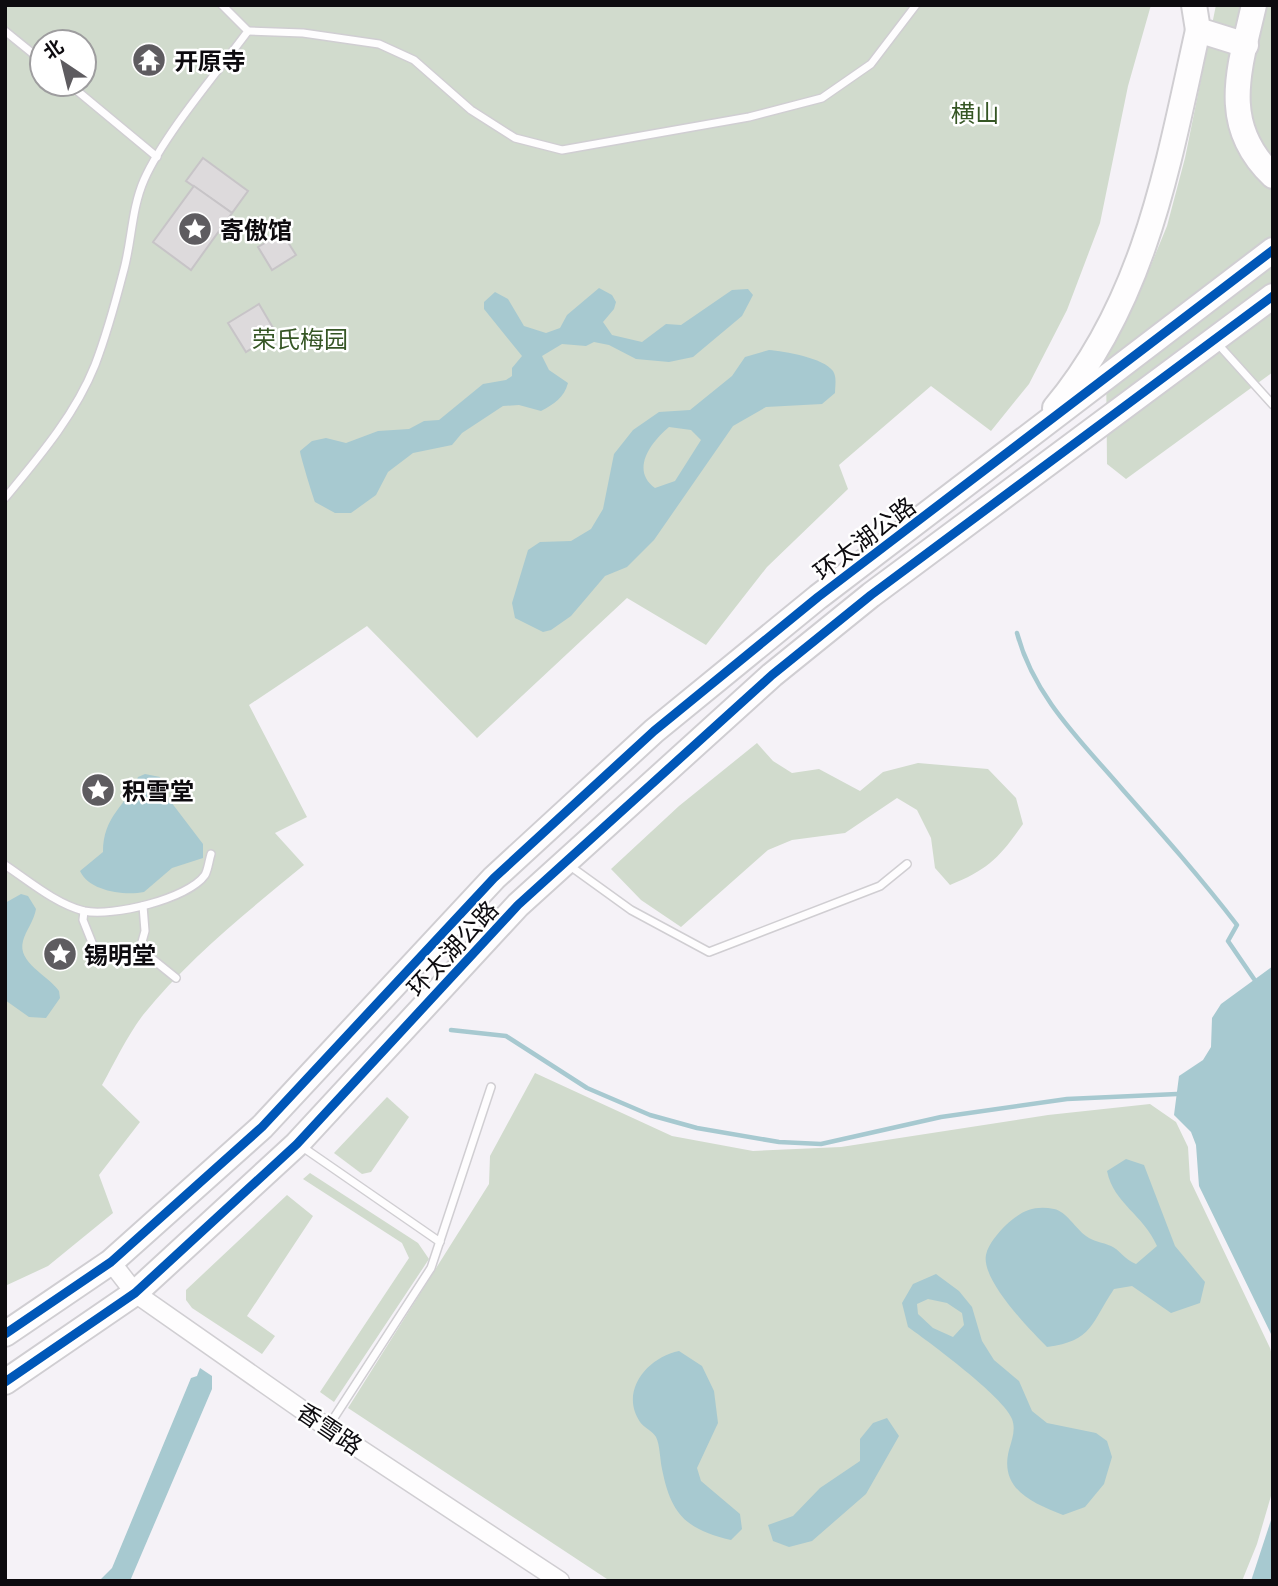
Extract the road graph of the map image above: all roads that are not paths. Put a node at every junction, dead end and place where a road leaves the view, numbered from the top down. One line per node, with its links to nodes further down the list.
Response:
1 (222, 5): 5 (lane)
2 (916, 5): 5 (lane)
3 (1194, 5): 6 (highway)
4 (1254, 5): 8 (highway)
5 (248, 30): 11 (lane)
6 (1198, 30): 8 (highway); 17 (highway)
7 (5, 31): 9 (lane)
8 (1246, 45): 12 (highway)
9 (28, 50)
10 (86, 98): 11 (lane)
11 (157, 156): 18 (lane)
12 (1273, 176)
13 (1273, 250): 17 (highway, 环太湖公路)
14 (1273, 296): 15 (highway, 环太湖公路)
15 (1214, 340): 16 (lane); 20 (highway, 环太湖公路)
16 (1273, 405)
17 (1027, 441): 30 (highway, 环太湖公路)
18 (5, 498)
19 (211, 854): 23 (lane)
20 (564, 861): 21 (lane); 28 (highway, 环太湖公路)
21 (907, 864)
22 (5, 865): 24 (lane)
23 (143, 906): 24 (lane); 25 (lane)
24 (85, 911): 25 (lane)
25 (140, 948): 26 (lane)
26 (176, 978)
27 (491, 1087): 29 (lane)
28 (298, 1144): 29 (lane); 31 (highway, 环太湖公路)
29 (440, 1242): 34 (lane)
30 (111, 1262): 31 (street, 香雪路); 32 (highway, 环太湖公路)
31 (135, 1293): 33 (highway, 环太湖公路); 34 (street, 香雪路)
32 (5, 1334)
33 (5, 1382)
34 (328, 1427): 35 (street, 香雪路)
35 (560, 1581)

